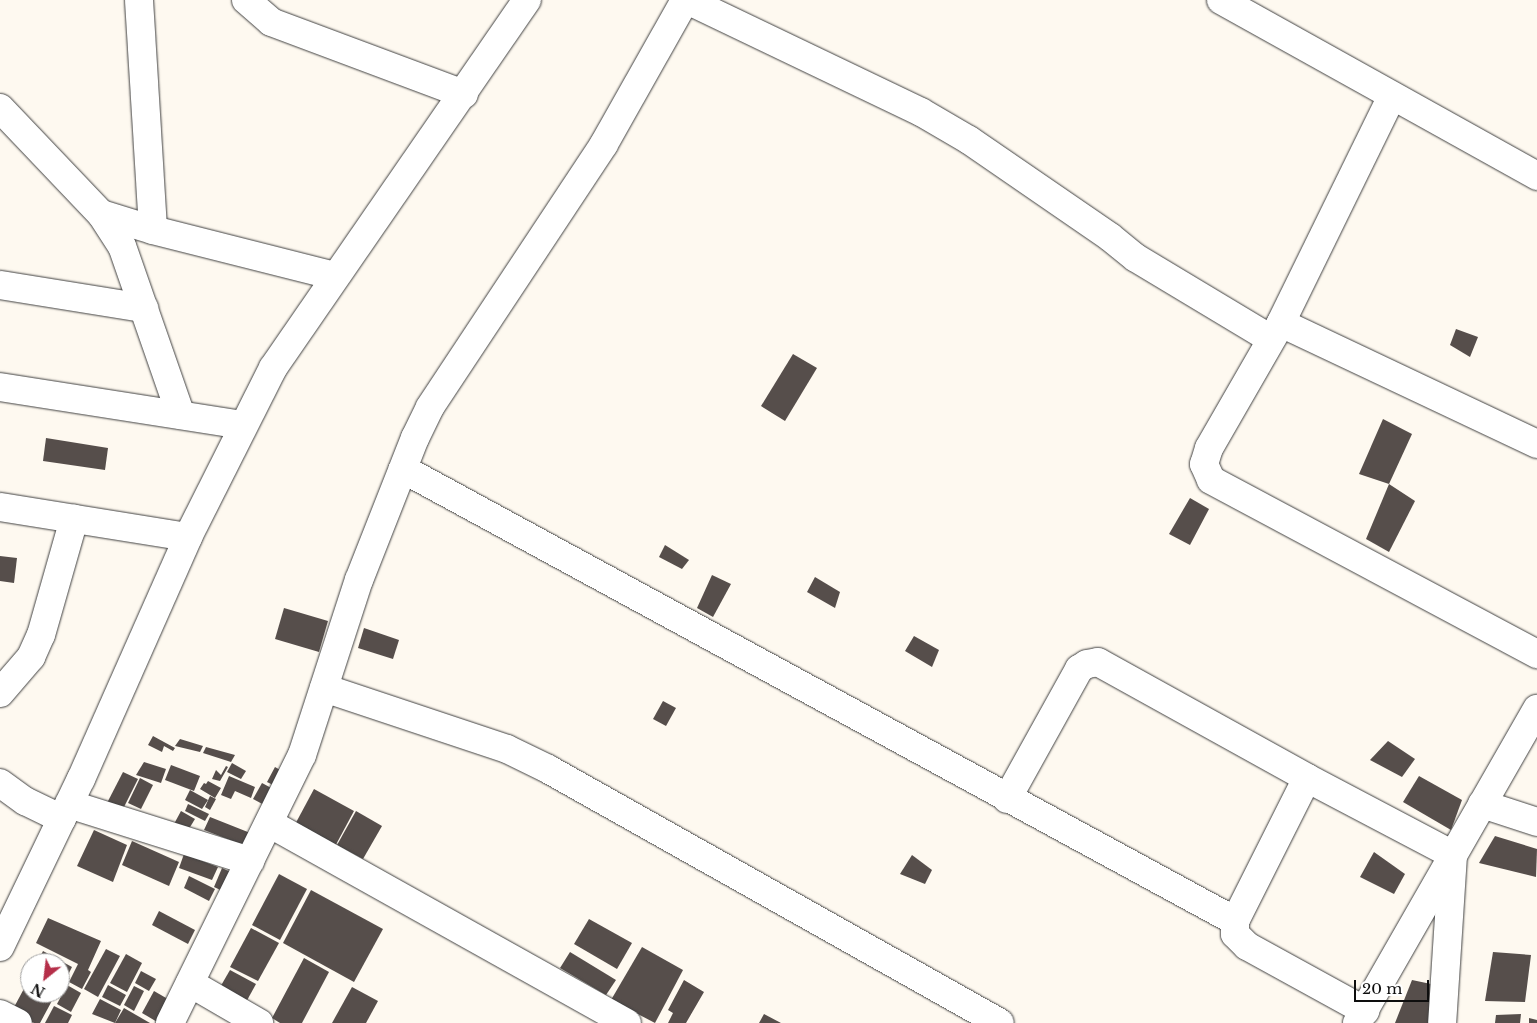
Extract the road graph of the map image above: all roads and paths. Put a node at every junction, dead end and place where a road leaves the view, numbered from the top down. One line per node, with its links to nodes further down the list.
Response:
1 (139, 0): 11 (street)
2 (246, 0): 6 (street)
3 (527, 0): 6 (street)
4 (686, 0): 15 (street); 20 (street)
5 (1221, 0): 7 (street)
6 (464, 94): 12 (street)
7 (1392, 96): 9 (street); 15 (street)
8 (0, 108): 10 (street)
9 (1537, 176)
10 (101, 214): 11 (street); 14 (street)
11 (153, 230): 12 (street)
12 (335, 276): 18 (street)
13 (0, 285): 14 (street)
14 (144, 308): 17 (street)
15 (1276, 331): 19 (street); 24 (street)
16 (0, 387): 17 (street)
17 (181, 416): 18 (street)
18 (243, 425): 23 (street)
19 (1537, 444)
20 (402, 469): 25 (street); 30 (street)
21 (0, 507): 22 (street)
22 (74, 519): 23 (street); 26 (street)
23 (188, 537): 32 (street)
24 (1537, 654)
25 (324, 688): 34 (street); 46 (street)
26 (0, 693)
27 (1537, 709): 31 (street)
28 (1307, 778): 30 (street); 35 (street); 37 (street)
29 (0, 783): 32 (street)
30 (1007, 799): 37 (street)
31 (1482, 804): 33 (street); 35 (street)
32 (66, 811): 36 (street); 38 (street)
33 (1537, 822)
34 (269, 823): 36 (street); 45 (street)
35 (1453, 855): 41 (street); 47 (street)
36 (250, 861): 39 (street)
37 (1235, 922): 41 (street)
38 (0, 947)
39 (190, 983): 43 (street); 44 (street)
40 (0, 1014): 42 (street)
41 (1361, 1017)
42 (18, 1023)
43 (170, 1023)
44 (259, 1023)
45 (627, 1023)
46 (1000, 1023)
47 (1442, 1023)

